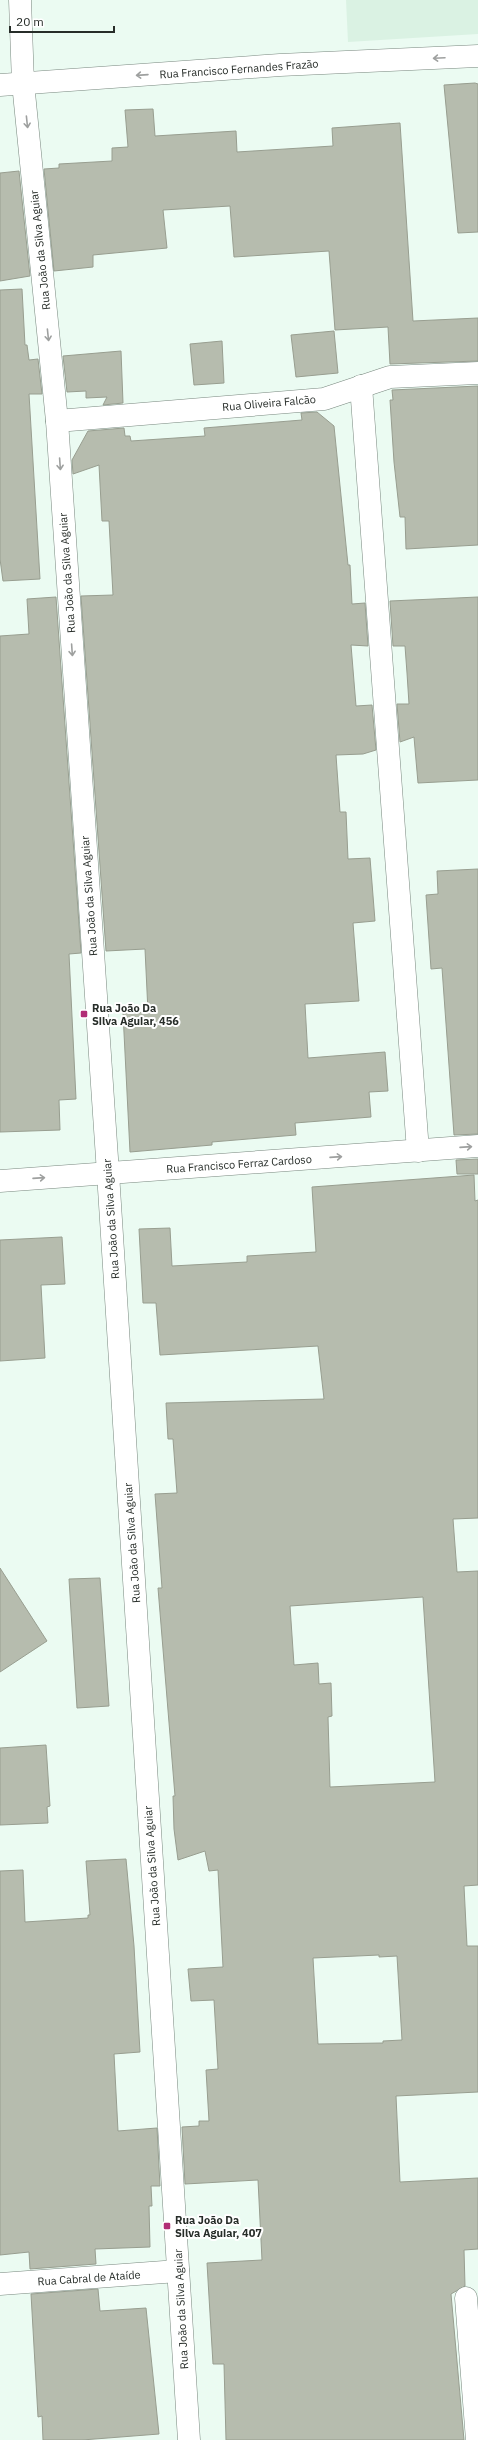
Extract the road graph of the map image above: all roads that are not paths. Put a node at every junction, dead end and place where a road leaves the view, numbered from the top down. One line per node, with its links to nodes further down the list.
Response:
1 (20, 0): 3 (street, Rua João da Silva Aguiar)
2 (478, 56): 3 (street, Rua Francisco Fernandes Frazão, one-way to 3)
3 (23, 83): 4 (street, Rua Francisco Fernandes Frazão); 7 (street, Rua João da Silva Aguiar, one-way to 7)
4 (0, 85)
5 (478, 373): 6 (street, Rua Oliveira Falcão)
6 (361, 386): 7 (street, Rua Oliveira Falcão); 9 (street)
7 (57, 421): 10 (street, Rua João da Silva Aguiar, one-way to 10)
8 (478, 1146): 9 (street, Rua Francisco Ferraz Cardoso, one-way to 8)
9 (418, 1151): 10 (street, Rua Francisco Ferraz Cardoso, one-way to 9)
10 (108, 1173): 11 (street, Rua Francisco Ferraz Cardoso, one-way to 10); 12 (street, Rua João da Silva Aguiar)
11 (0, 1181)
12 (178, 2271): 13 (street, Rua Cabral de Ataíde); 15 (street, Rua João da Silva Aguiar)
13 (0, 2284)
14 (466, 2298): 16 (street)
15 (189, 2440)
16 (477, 2440)

